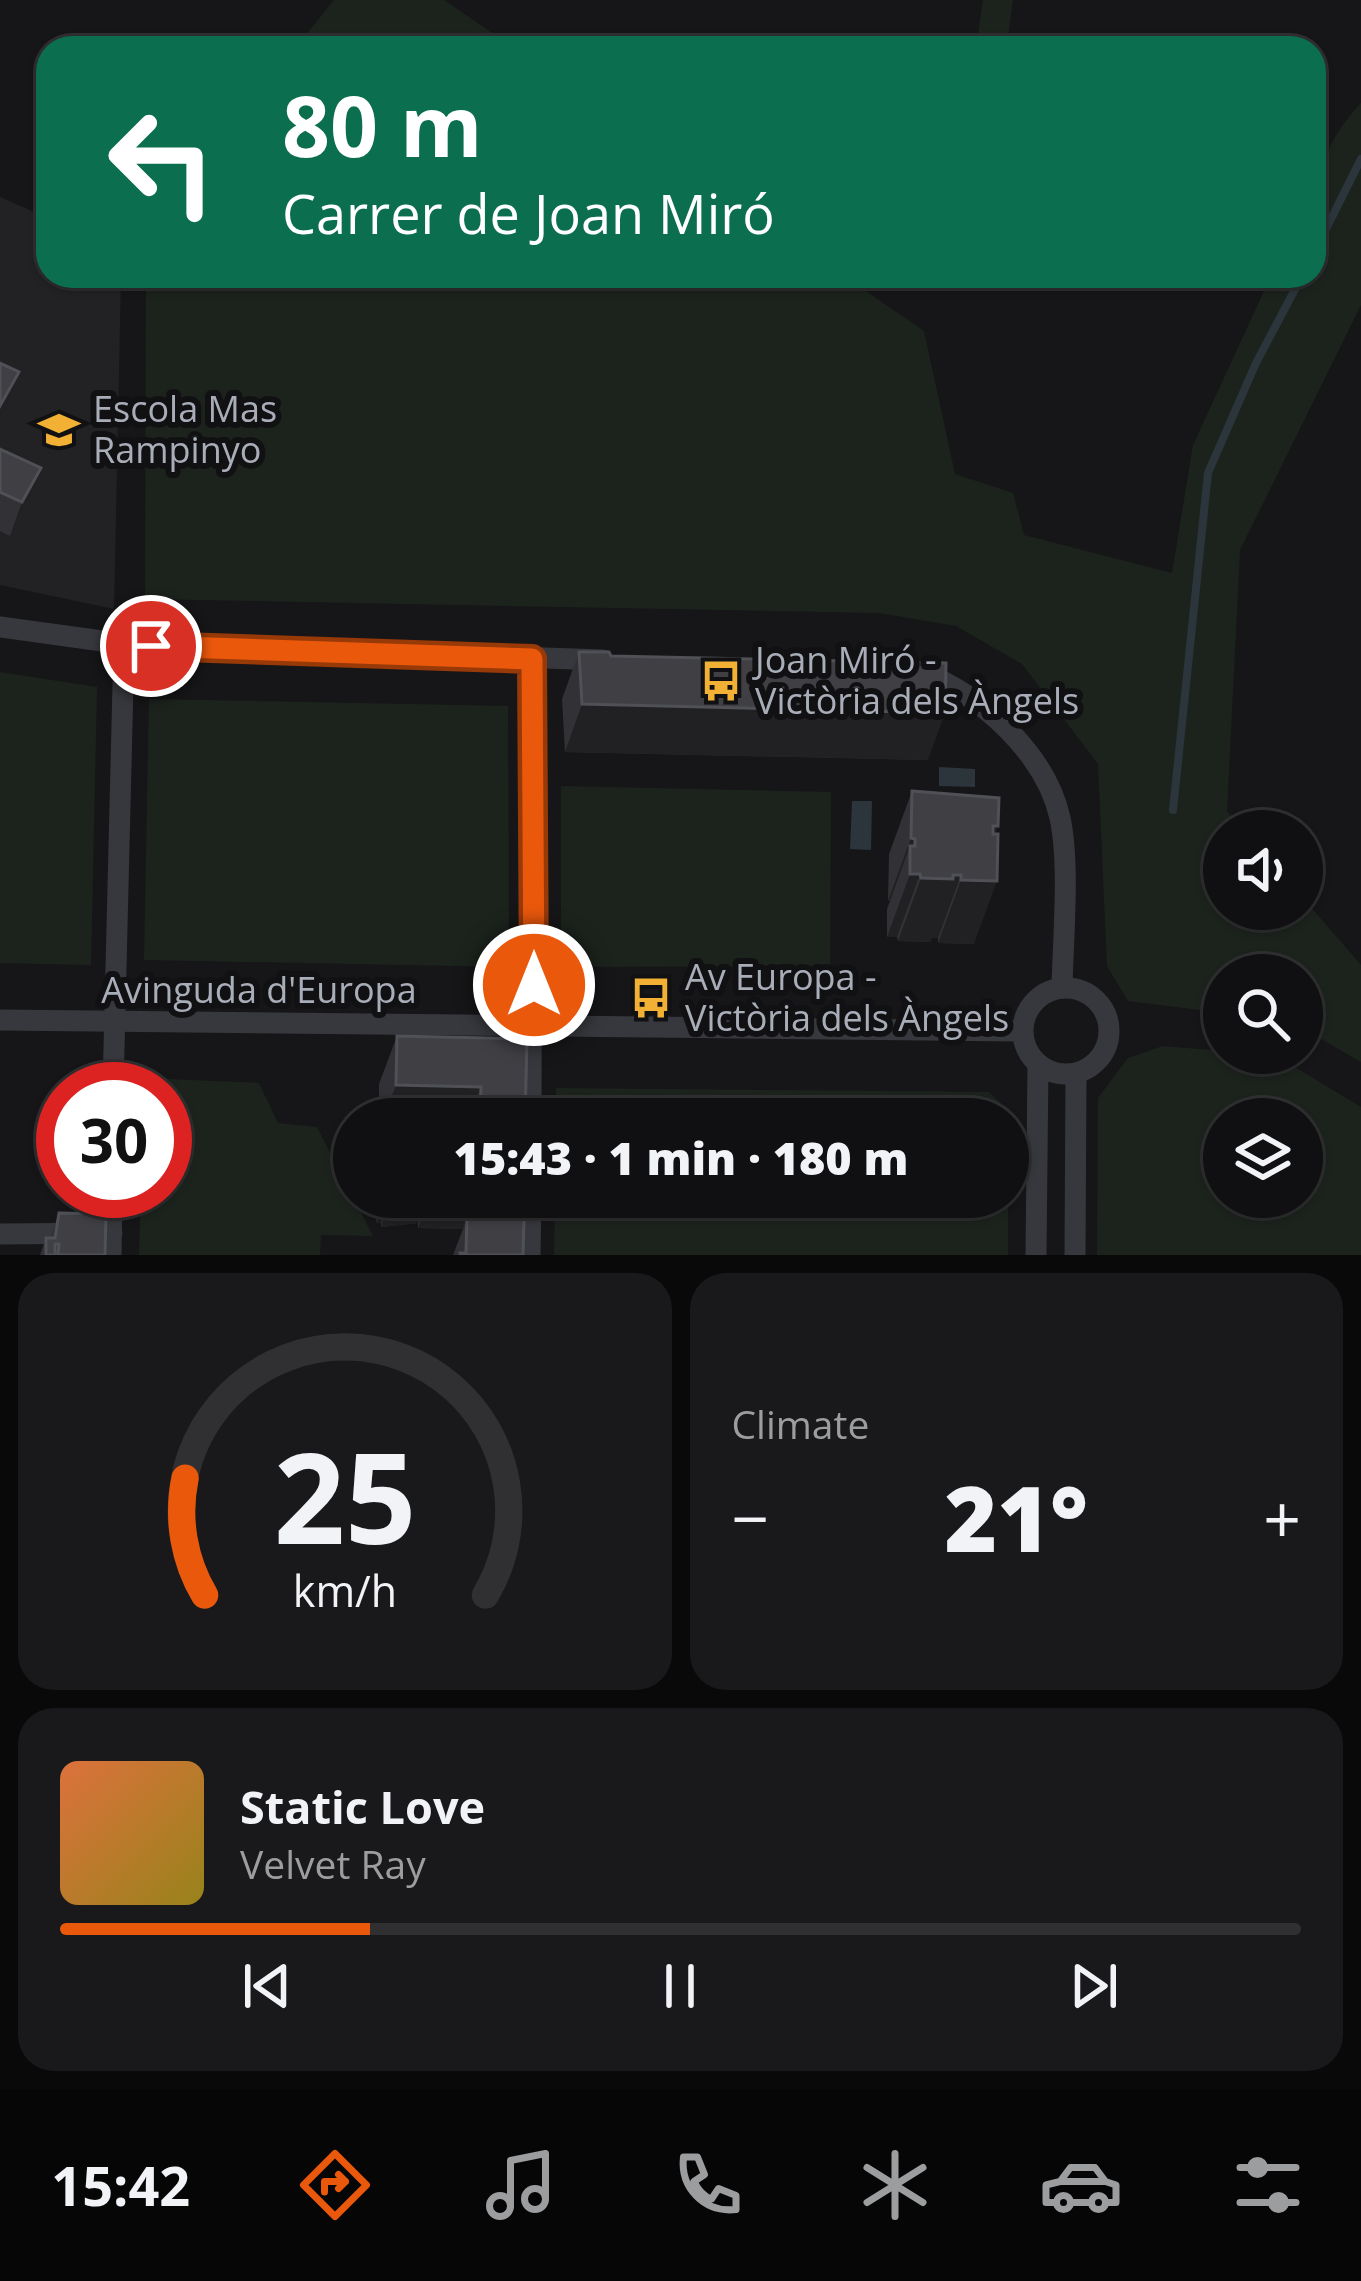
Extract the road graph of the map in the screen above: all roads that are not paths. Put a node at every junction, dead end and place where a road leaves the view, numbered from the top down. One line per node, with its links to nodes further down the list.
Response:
1 (0, 627): 2 (street)
2 (124, 644): 3 (street); 8 (street)
3 (532, 659): 4 (street); 9 (street)
4 (632, 660)
5 (904, 668): 6 (street)
6 (1062, 988): 10 (street); 13 (street)
7 (0, 1020): 8 (street, Avinguda d'Europa)
8 (112, 1022): 9 (street, Avinguda d'Europa); 11 (street)
9 (532, 1026): 10 (street, Avinguda d'Europa); 14 (street)
10 (1022, 1031): 12 (street)
11 (113, 1062)
12 (1038, 1064): 13 (street); 19 (street)
13 (1076, 1073): 20 (street)
14 (531, 1098)
15 (530, 1218): 18 (street)
16 (0, 1234): 17 (street)
17 (111, 1244)
18 (530, 1255)
19 (1036, 1255)
20 (1075, 1255)

